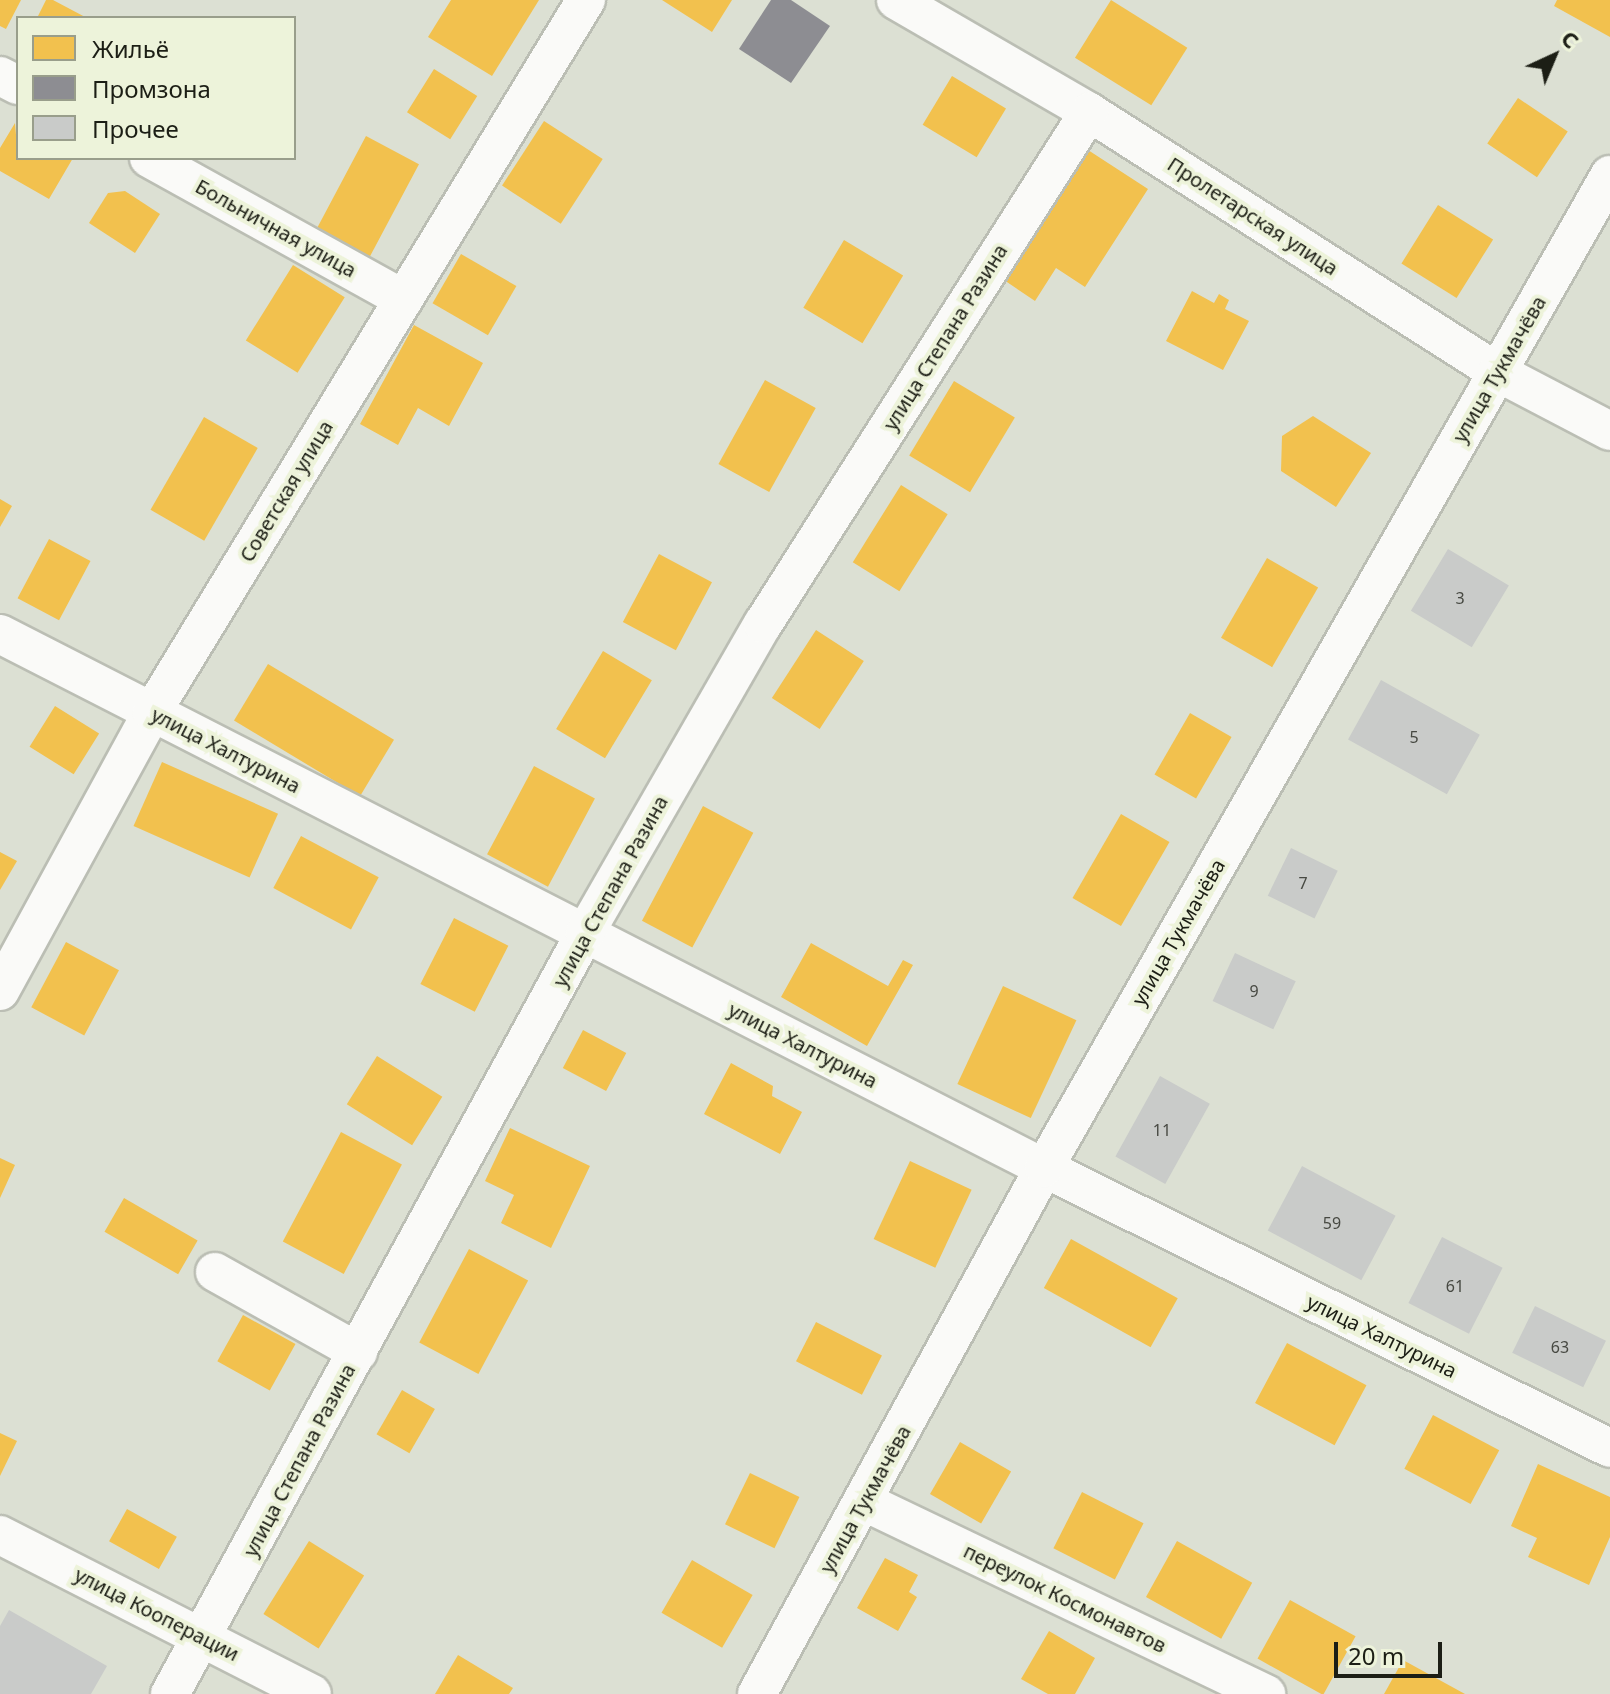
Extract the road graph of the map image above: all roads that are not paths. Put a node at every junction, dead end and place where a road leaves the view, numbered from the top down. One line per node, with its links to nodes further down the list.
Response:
1 (586, 0): 6 (street, Советская улица)
2 (896, 0): 3 (street, Пролетарская улица)
3 (1089, 112): 7 (street, Пролетарская улица); 11 (street, улица Степана Разина)
4 (153, 160): 6 (street, Больничная улица)
5 (1610, 175): 7 (street, улица Тукмачёва)
6 (403, 299): 10 (street, Советская улица)
7 (1497, 372): 8 (street, Пролетарская улица); 13 (street, улица Тукмачёва)
8 (1610, 431)
9 (0, 634): 10 (street, улица Халтурина)
10 (152, 712): 11 (street, улица Халтурина); 12 (street, Советская улица)
11 (585, 933): 13 (street, улица Халтурина); 15 (street, улица Степана Разина)
12 (0, 991)
13 (1044, 1168): 16 (street, улица Халтурина); 17 (street, улица Тукмачёва)
14 (215, 1272): 15 (street)
15 (358, 1352): 19 (street, улица Степана Разина)
16 (1610, 1448)
17 (865, 1502): 22 (street, улица Тукмачёва); 23 (street, переулок Космонавтов)
18 (0, 1535): 19 (street, улица Кооперации)
19 (204, 1637): 20 (street, улица Степана Разина); 21 (street, улица Кооперации)
20 (170, 1694)
21 (312, 1694)
22 (757, 1694)
23 (1266, 1694)

